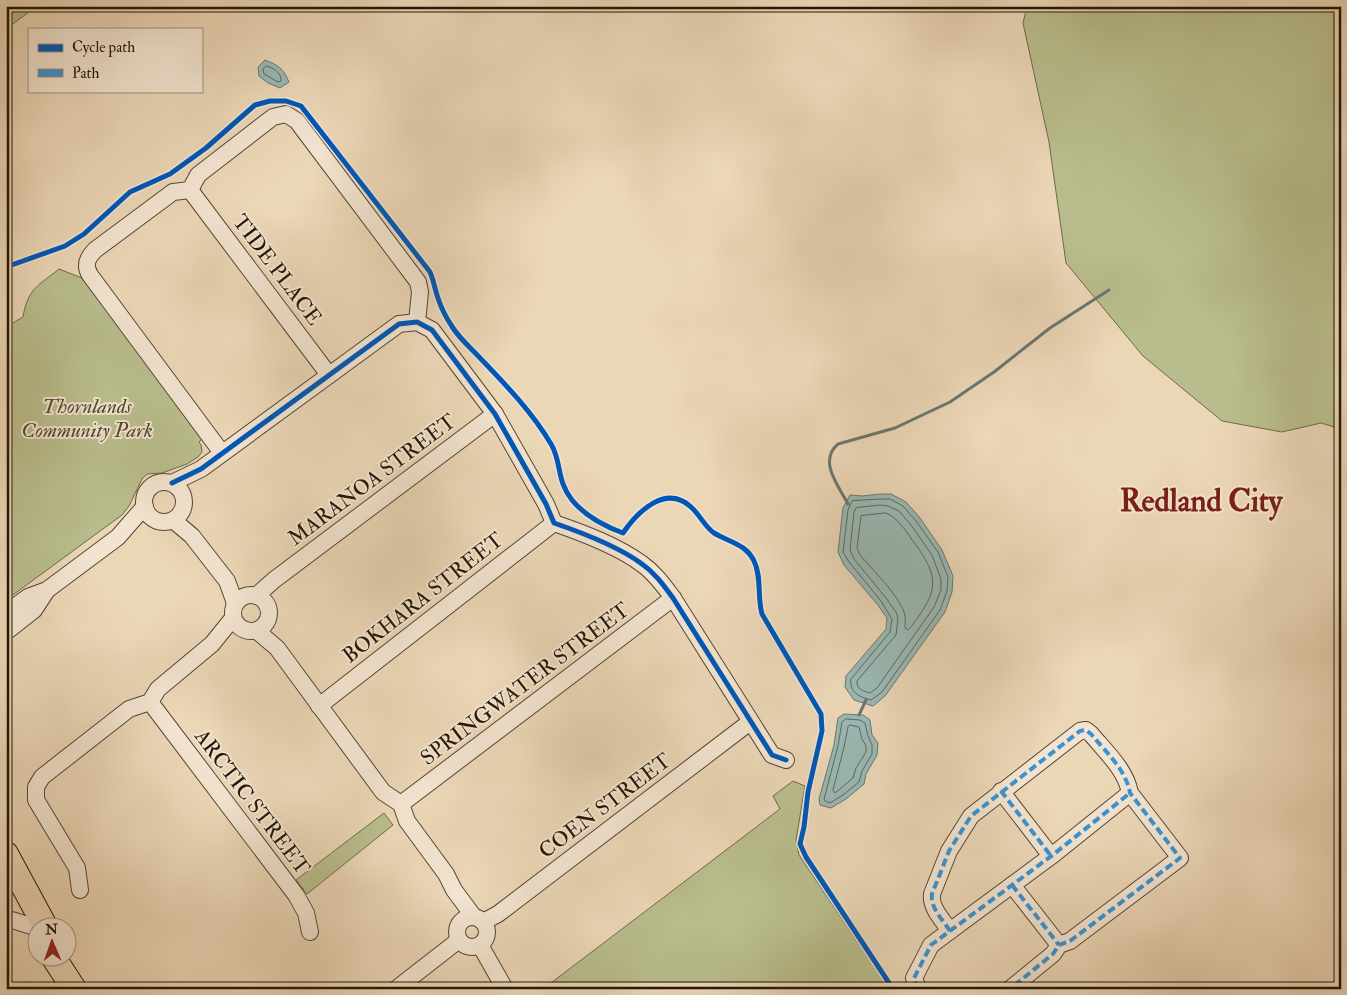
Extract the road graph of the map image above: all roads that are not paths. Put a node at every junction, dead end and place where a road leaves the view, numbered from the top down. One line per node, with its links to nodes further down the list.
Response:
1 (190, 190): 2 (street); 3 (street, TIDE PLACE); 5 (street)
2 (417, 322): 3 (street); 4 (street)
3 (329, 376): 5 (street)
4 (495, 414): 8 (street); 12 (street, MARANOA STREET)
5 (222, 453): 7 (street)
6 (145, 506): 7 (street); 7 (street); 9 (street)
7 (174, 506): 9 (street); 12 (street)
8 (554, 523): 11 (street); 16 (street, BOKHARA STREET)
9 (118, 537): 10 (street)
10 (47, 590): 13 (street); 14 (street)
11 (674, 598): 17 (street); 21 (street, SPRINGWATER STREET)
12 (251, 612): 15 (street); 16 (street)
13 (6, 613)
14 (6, 632)
15 (150, 702): 26 (street); 34 (street, ARCTIC STREET)
16 (319, 706): 21 (street)
17 (750, 722): 18 (street); 30 (street, COEN STREET)
18 (786, 760)
19 (1001, 791): 20 (street); 23 (street); 33 (street)
20 (1130, 794): 23 (street); 37 (street)
21 (401, 804): 27 (street)
22 (6, 854): 29 (highway)
23 (1051, 856): 25 (street)
24 (6, 881): 28 (highway)
25 (1012, 885): 33 (street); 37 (street)
26 (80, 890)
27 (454, 890): 30 (street); 35 (street)
28 (31, 918)
29 (34, 918)
30 (479, 920): 35 (street); 36 (street)
31 (6, 921): 32 (street)
32 (28, 925)
33 (950, 931): 43 (street)
34 (310, 932)
35 (458, 933): 36 (street); 41 (street)
36 (480, 945): 42 (street)
37 (1059, 945): 44 (street)
38 (60, 968): 40 (highway)
39 (64, 968): 40 (highway)
40 (73, 988)
41 (396, 989)
42 (505, 989)
43 (918, 989)
44 (1010, 989)

